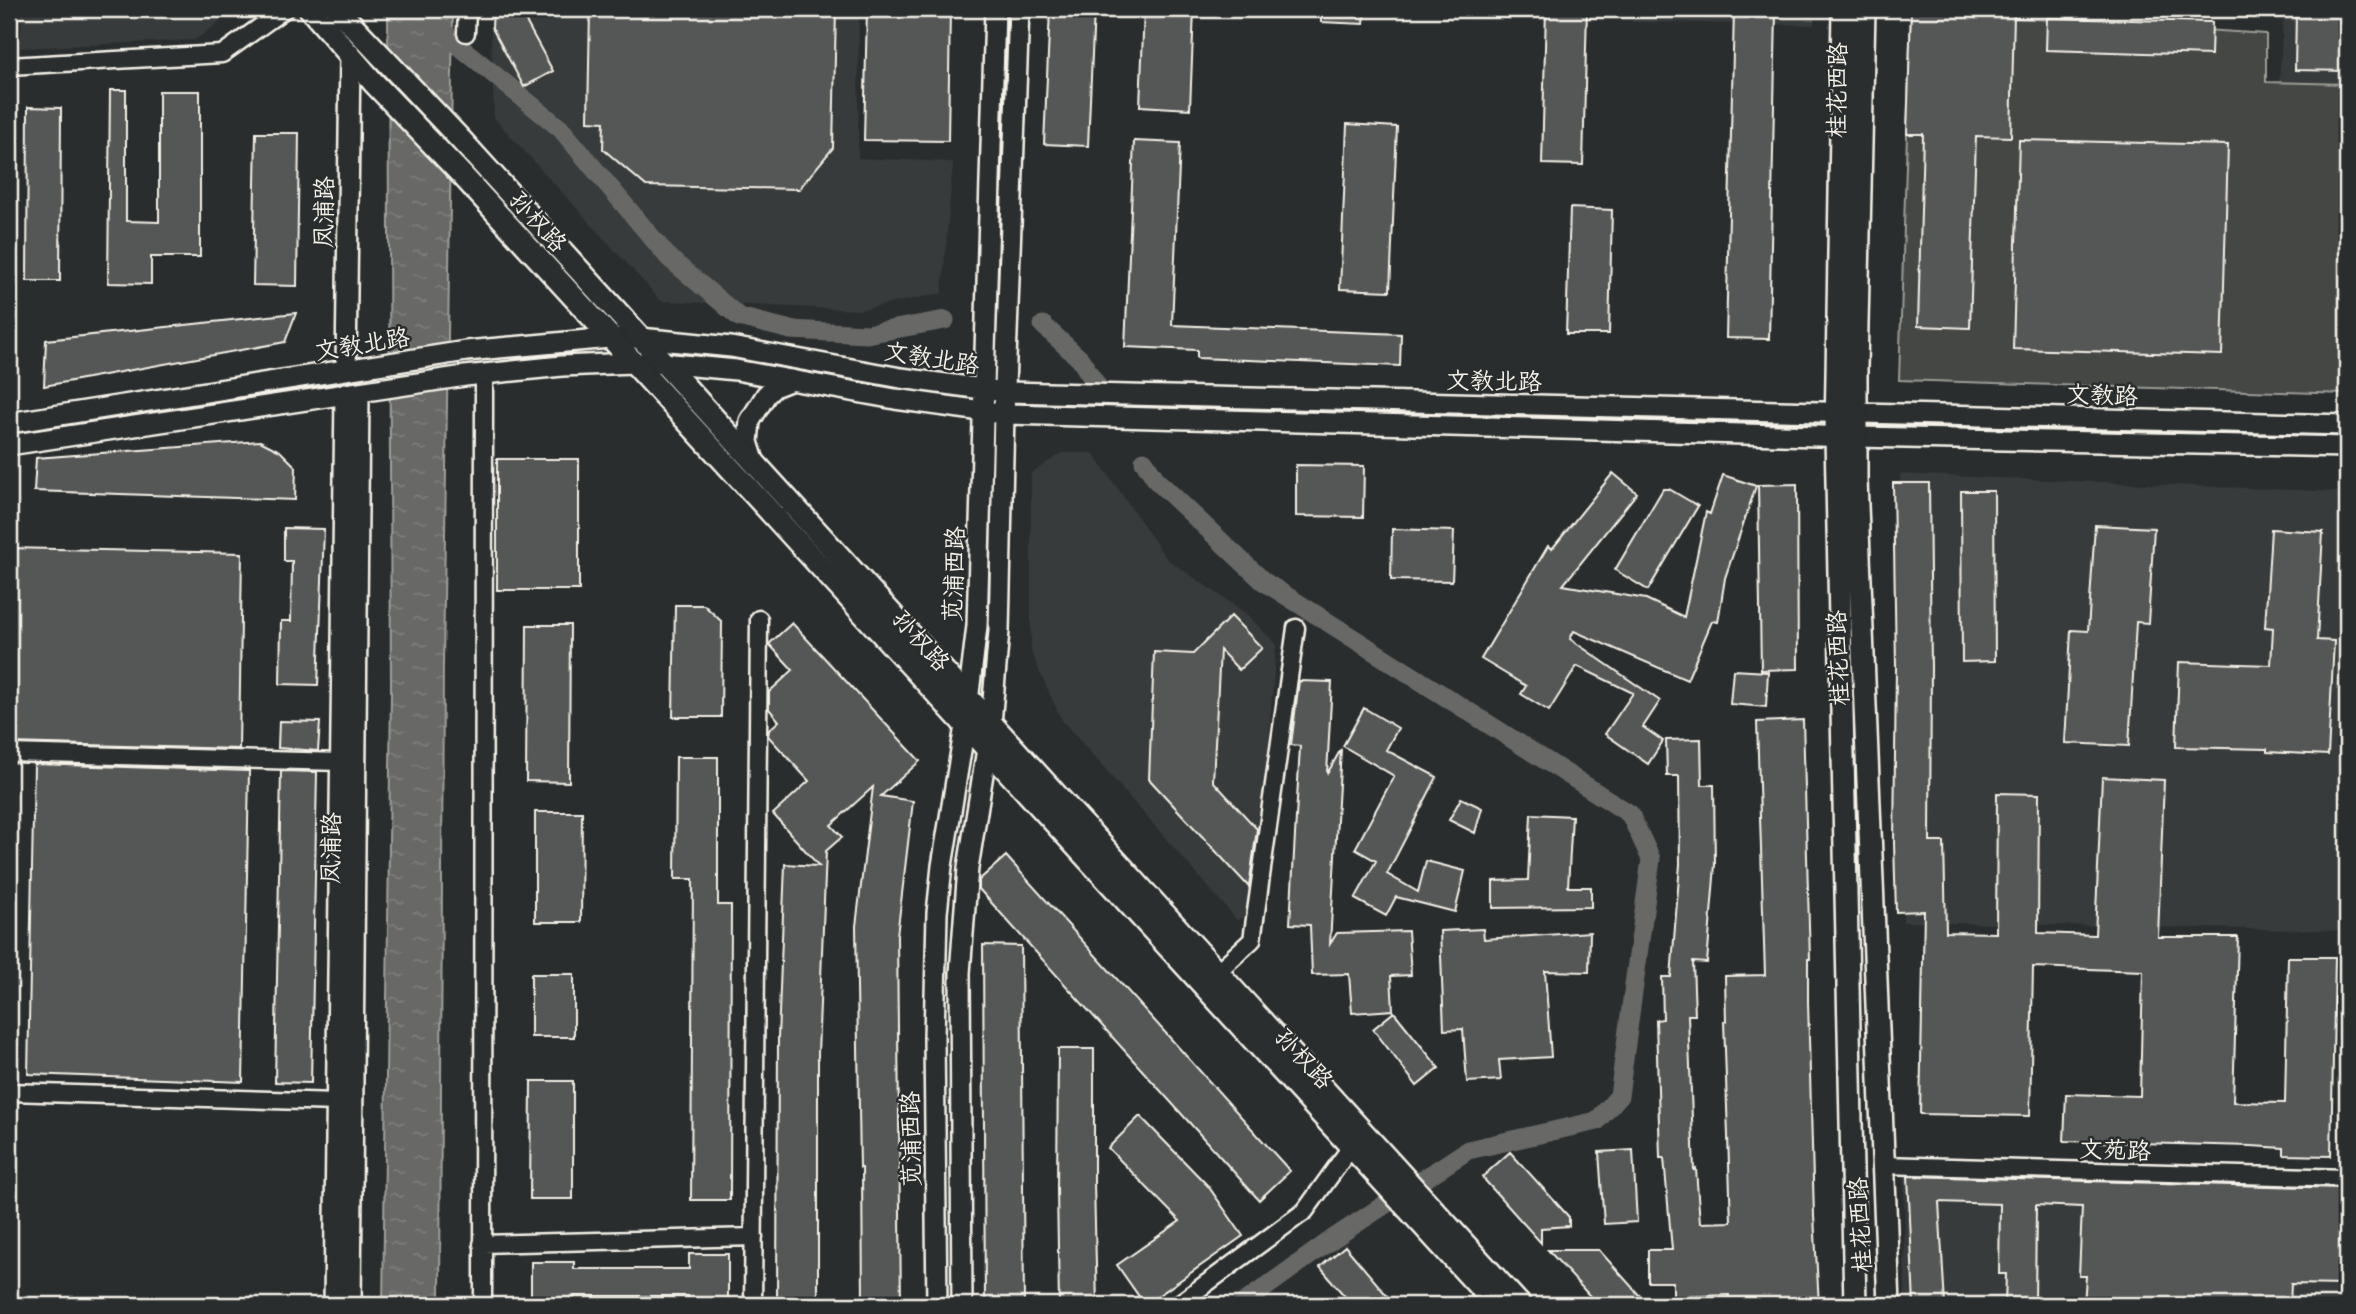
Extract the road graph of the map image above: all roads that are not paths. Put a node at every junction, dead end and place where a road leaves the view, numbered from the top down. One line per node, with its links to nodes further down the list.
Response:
1 (285, 9): 11 (street)
2 (310, 9): 10 (main road, 孙权路)
3 (337, 9): 13 (main road, 孙权路)
4 (467, 9): 9 (street)
5 (995, 9): 19 (street, 苋浦西路)
6 (1019, 9): 21 (street, 苋浦西路)
7 (1843, 9): 23 (main road, 桂花西路)
8 (1864, 9): 23 (main road, 桂花西路)
9 (467, 33)
10 (350, 54): 12 (main road, 孙权路); 16 (street, 凤浦路)
11 (9, 66)
12 (610, 338): 13 (street, 文教北路); 14 (main road, 孙权路); 16 (street, 文教北路)
13 (640, 338): 15 (main road, 孙权路); 19 (street, 文教北路)
14 (633, 363): 15 (street, 文教北路); 17 (street, 文教北路); 35 (main road, 孙权路)
15 (662, 363): 18 (street, 文教北路); 30 (main road, 孙权路)
16 (346, 370): 25 (street, 文教北路)
17 (474, 375): 20 (street, 文教北路); 48 (street)
18 (792, 380): 22 (street, 文教北路); 30 (street)
19 (982, 390): 21 (street, 文教北路); 22 (street, 苋浦西路)
20 (361, 391): 28 (street, 文教北路); 38 (street, 凤浦路); 50 (street, 凤浦路)
21 (1005, 392): 23 (street, 文教北路); 24 (street, 苋浦西路)
22 (981, 412): 24 (street, 文教北路); 33 (street, 苋浦西路)
23 (1846, 412): 26 (street, 文教路); 27 (main road, 桂花西路)
24 (1004, 414): 27 (street, 文教北路); 34 (street, 苋浦西路)
25 (9, 423)
26 (2347, 425)
27 (1846, 436): 29 (street, 文教路); 44 (main road, 桂花西路); 58 (main road, 桂花西路)
28 (9, 445)
29 (2347, 447)
30 (755, 464): 33 (main road, 孙权路)
31 (759, 619): 47 (street)
32 (1296, 628): 39 (street)
33 (969, 697): 34 (main road, 孙权路); 35 (street, 苋浦西路)
34 (991, 724): 36 (street, 苋浦西路); 39 (main road, 孙权路)
35 (965, 726): 36 (main road, 孙权路); 53 (street, 苋浦西路)
36 (987, 751): 42 (main road, 孙权路); 54 (street, 苋浦西路)
37 (9, 753): 38 (street)
38 (341, 762): 41 (street, 凤浦路)
39 (1217, 972): 43 (main road, 孙权路)
40 (9, 1092): 41 (street)
41 (337, 1102): 49 (street, 凤浦路)
42 (1351, 1147): 43 (main road, 孙权路); 55 (street)
43 (1373, 1159): 46 (main road, 孙权路)
44 (1882, 1166): 45 (street, 文苑路); 59 (main road, 桂花西路)
45 (2347, 1178)
46 (1419, 1208): 56 (main road, 孙权路); 57 (main road, 孙权路)
47 (754, 1237): 48 (street); 52 (street)
48 (482, 1244): 51 (street)
49 (334, 1305)
50 (351, 1305)
51 (483, 1305)
52 (753, 1305)
53 (937, 1305)
54 (962, 1305)
55 (1177, 1305)
56 (1496, 1305)
57 (1520, 1305)
58 (1855, 1305)
59 (1888, 1305)

